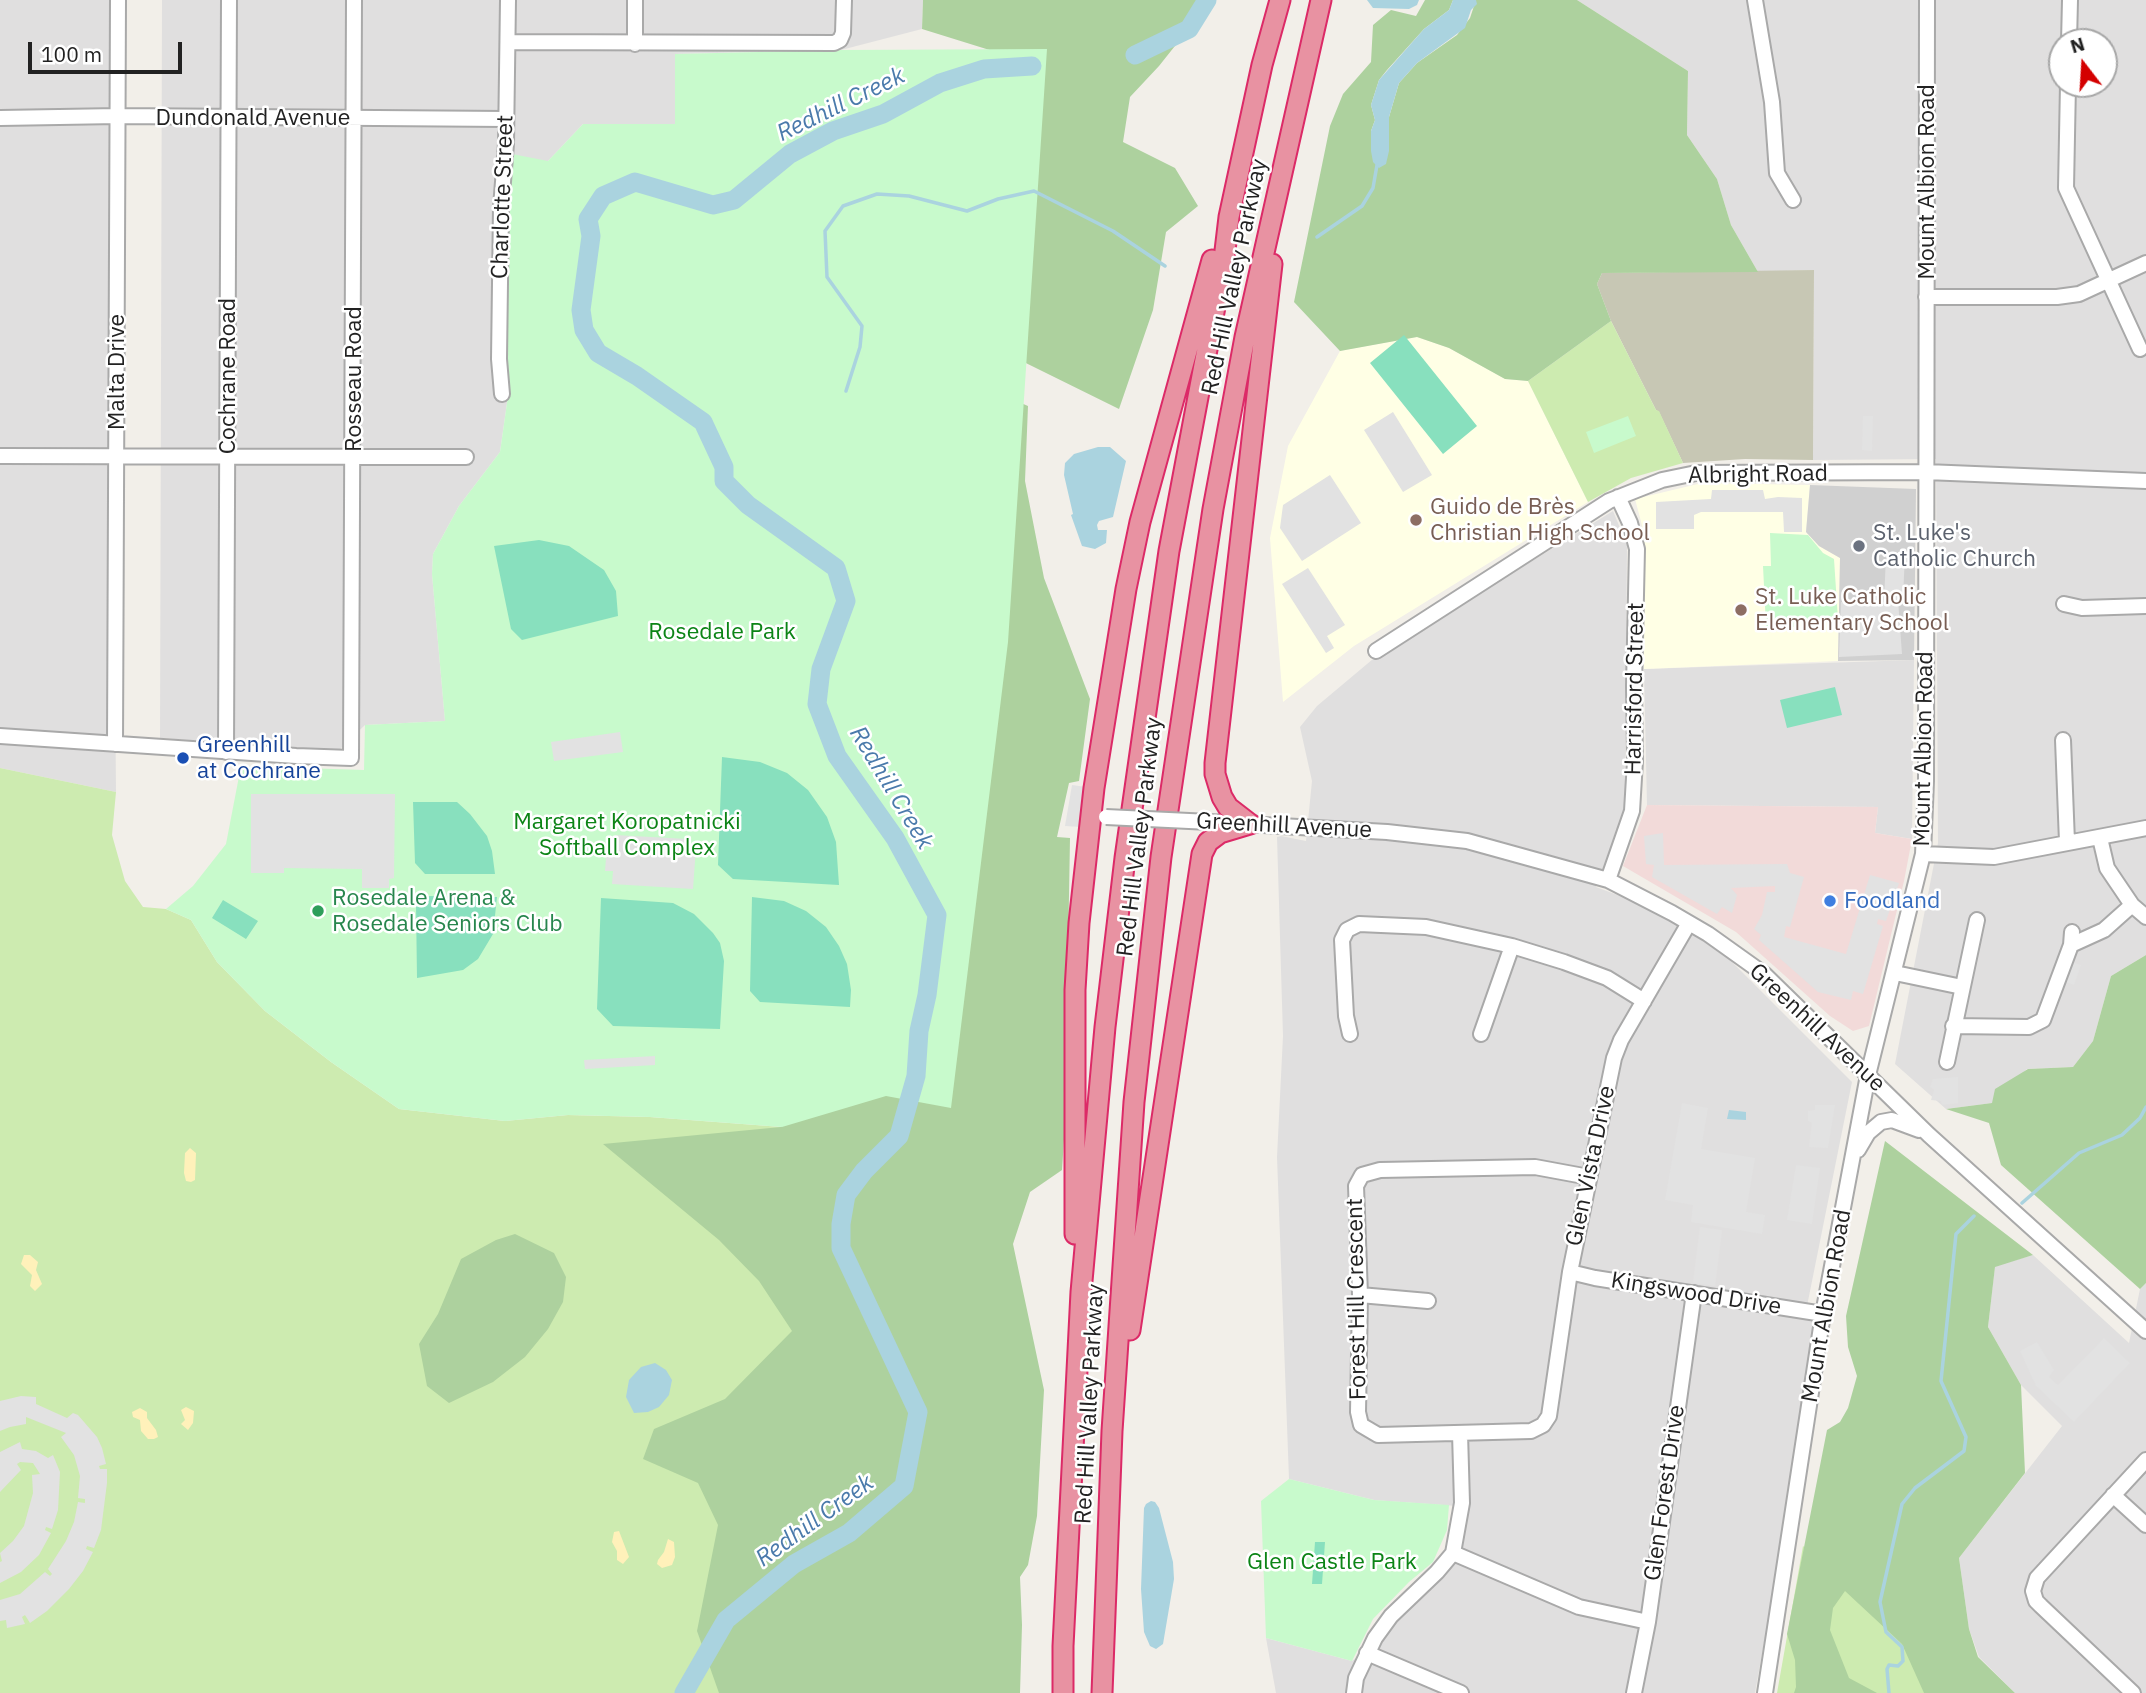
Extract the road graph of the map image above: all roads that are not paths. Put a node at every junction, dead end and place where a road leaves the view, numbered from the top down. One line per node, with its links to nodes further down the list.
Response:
1 (118, 0): 16 (street, Malta Drive)
2 (229, 0): 19 (street, Cochrane Road)
3 (354, 0): 18 (street, Rosseau Road)
4 (508, 0): 13 (street, Charlotte Street)
5 (635, 0): 14 (street)
6 (844, 0): 14 (street)
7 (1280, 0): 23 (highway, Red Hill Valley Parkway)
8 (1321, 0): 21 (highway, Red Hill Valley Parkway)
9 (1755, 0): 22 (street)
10 (1927, 0): 26 (street, Mount Albion Road)
11 (2070, 0): 12 (street)
12 (2069, 28)
13 (508, 43): 14 (street); 20 (street, Charlotte Street)
14 (635, 44)
15 (2068, 98): 25 (street)
16 (118, 116): 17 (street, Dundonald Avenue); 19 (street, Dundonald Avenue); 30 (street, Malta Drive)
17 (0, 118)
18 (353, 118): 19 (street, Dundonald Avenue); 20 (street, Dundonald Avenue); 33 (street, Rosseau Road)
19 (229, 119): 31 (street, Cochrane Road)
20 (506, 119): 28 (street, Charlotte Street)
21 (1279, 181): 45 (highway); 75 (highway, Red Hill Valley Parkway)
22 (1793, 200)
23 (1229, 217): 44 (highway); 68 (highway, Red Hill Valley Parkway)
24 (2146, 263): 25 (street)
25 (2109, 280): 26 (street); 27 (street)
26 (1926, 297): 34 (street, Mount Albion Road)
27 (2140, 349)
28 (502, 394)
29 (0, 456): 30 (street)
30 (117, 457): 31 (street); 42 (street, Malta Drive)
31 (228, 457): 33 (street); 43 (street, Cochrane Road)
32 (466, 457): 33 (street)
33 (354, 458): 43 (street, Rosseau Road)
34 (1926, 472): 35 (street, Albright Road); 36 (street, Albright Road); 49 (street, Mount Albion Road)
35 (2146, 481)
36 (1618, 496): 39 (street, Albright Road); 50 (street, Harrisford Street)
37 (2064, 604): 38 (street)
38 (2146, 606)
39 (1376, 651)
40 (0, 736): 42 (street)
41 (2063, 740): 48 (street)
42 (115, 744): 43 (street)
43 (226, 752)
44 (1098, 816): 45 (street, Greenhill Avenue, bridge); 68 (highway)
45 (1250, 824): 50 (street, Greenhill Avenue); 75 (highway)
46 (2146, 828): 47 (street)
47 (2100, 838): 48 (street); 51 (street)
48 (2067, 842): 49 (street)
49 (1923, 854): 56 (street, Mount Albion Road)
50 (1608, 880): 54 (street, Greenhill Avenue)
51 (2132, 905): 52 (street); 59 (street)
52 (2146, 918)
53 (1977, 920): 57 (street)
54 (1689, 923): 58 (street, Glen Vista Drive); 63 (street, Greenhill Avenue)
55 (1511, 946): 58 (street); 60 (street); 61 (street)
56 (1895, 973): 57 (street); 63 (street, Mount Albion Road)
57 (1962, 987): 59 (street)
58 (1644, 1000): 66 (street, Glen Vista Drive)
59 (1953, 1026): 62 (street)
60 (1350, 1034)
61 (1481, 1034)
62 (1947, 1062)
63 (1868, 1075): 64 (street, Greenhill Avenue); 65 (street, Mount Albion Road)
64 (1929, 1135): 65 (street); 73 (street, Greenhill Avenue)
65 (1853, 1157): 72 (street, Mount Albion Road)
66 (1588, 1177): 67 (street, Glen Vista Drive); 70 (street, Forest Hill Crescent)
67 (1570, 1272): 69 (street, Kingswood Drive); 74 (street, Glen Vista Drive)
68 (1081, 1292): 83 (highway, Red Hill Valley Parkway)
69 (1694, 1293): 72 (street, Kingswood Drive); 81 (street, Glen Forest Drive)
70 (1360, 1295): 71 (street); 76 (street, Forest Hill Crescent)
71 (1428, 1301)
72 (1823, 1314): 88 (street, Mount Albion Road)
73 (2146, 1331)
74 (1543, 1425): 76 (street, Forest Hill Crescent)
75 (1112, 1431): 84 (highway, Red Hill Valley Parkway)
76 (1460, 1433): 80 (street)
77 (2146, 1460): 78 (street)
78 (2113, 1495): 79 (street); 89 (street)
79 (2146, 1525)
80 (1453, 1553): 81 (street); 82 (street)
81 (1648, 1622): 87 (street, Glen Forest Drive)
82 (1367, 1653): 85 (street); 86 (street)
83 (1063, 1693)
84 (1102, 1693)
85 (1354, 1693)
86 (1461, 1693)
87 (1634, 1693)
88 (1765, 1693)
89 (2133, 1693)

